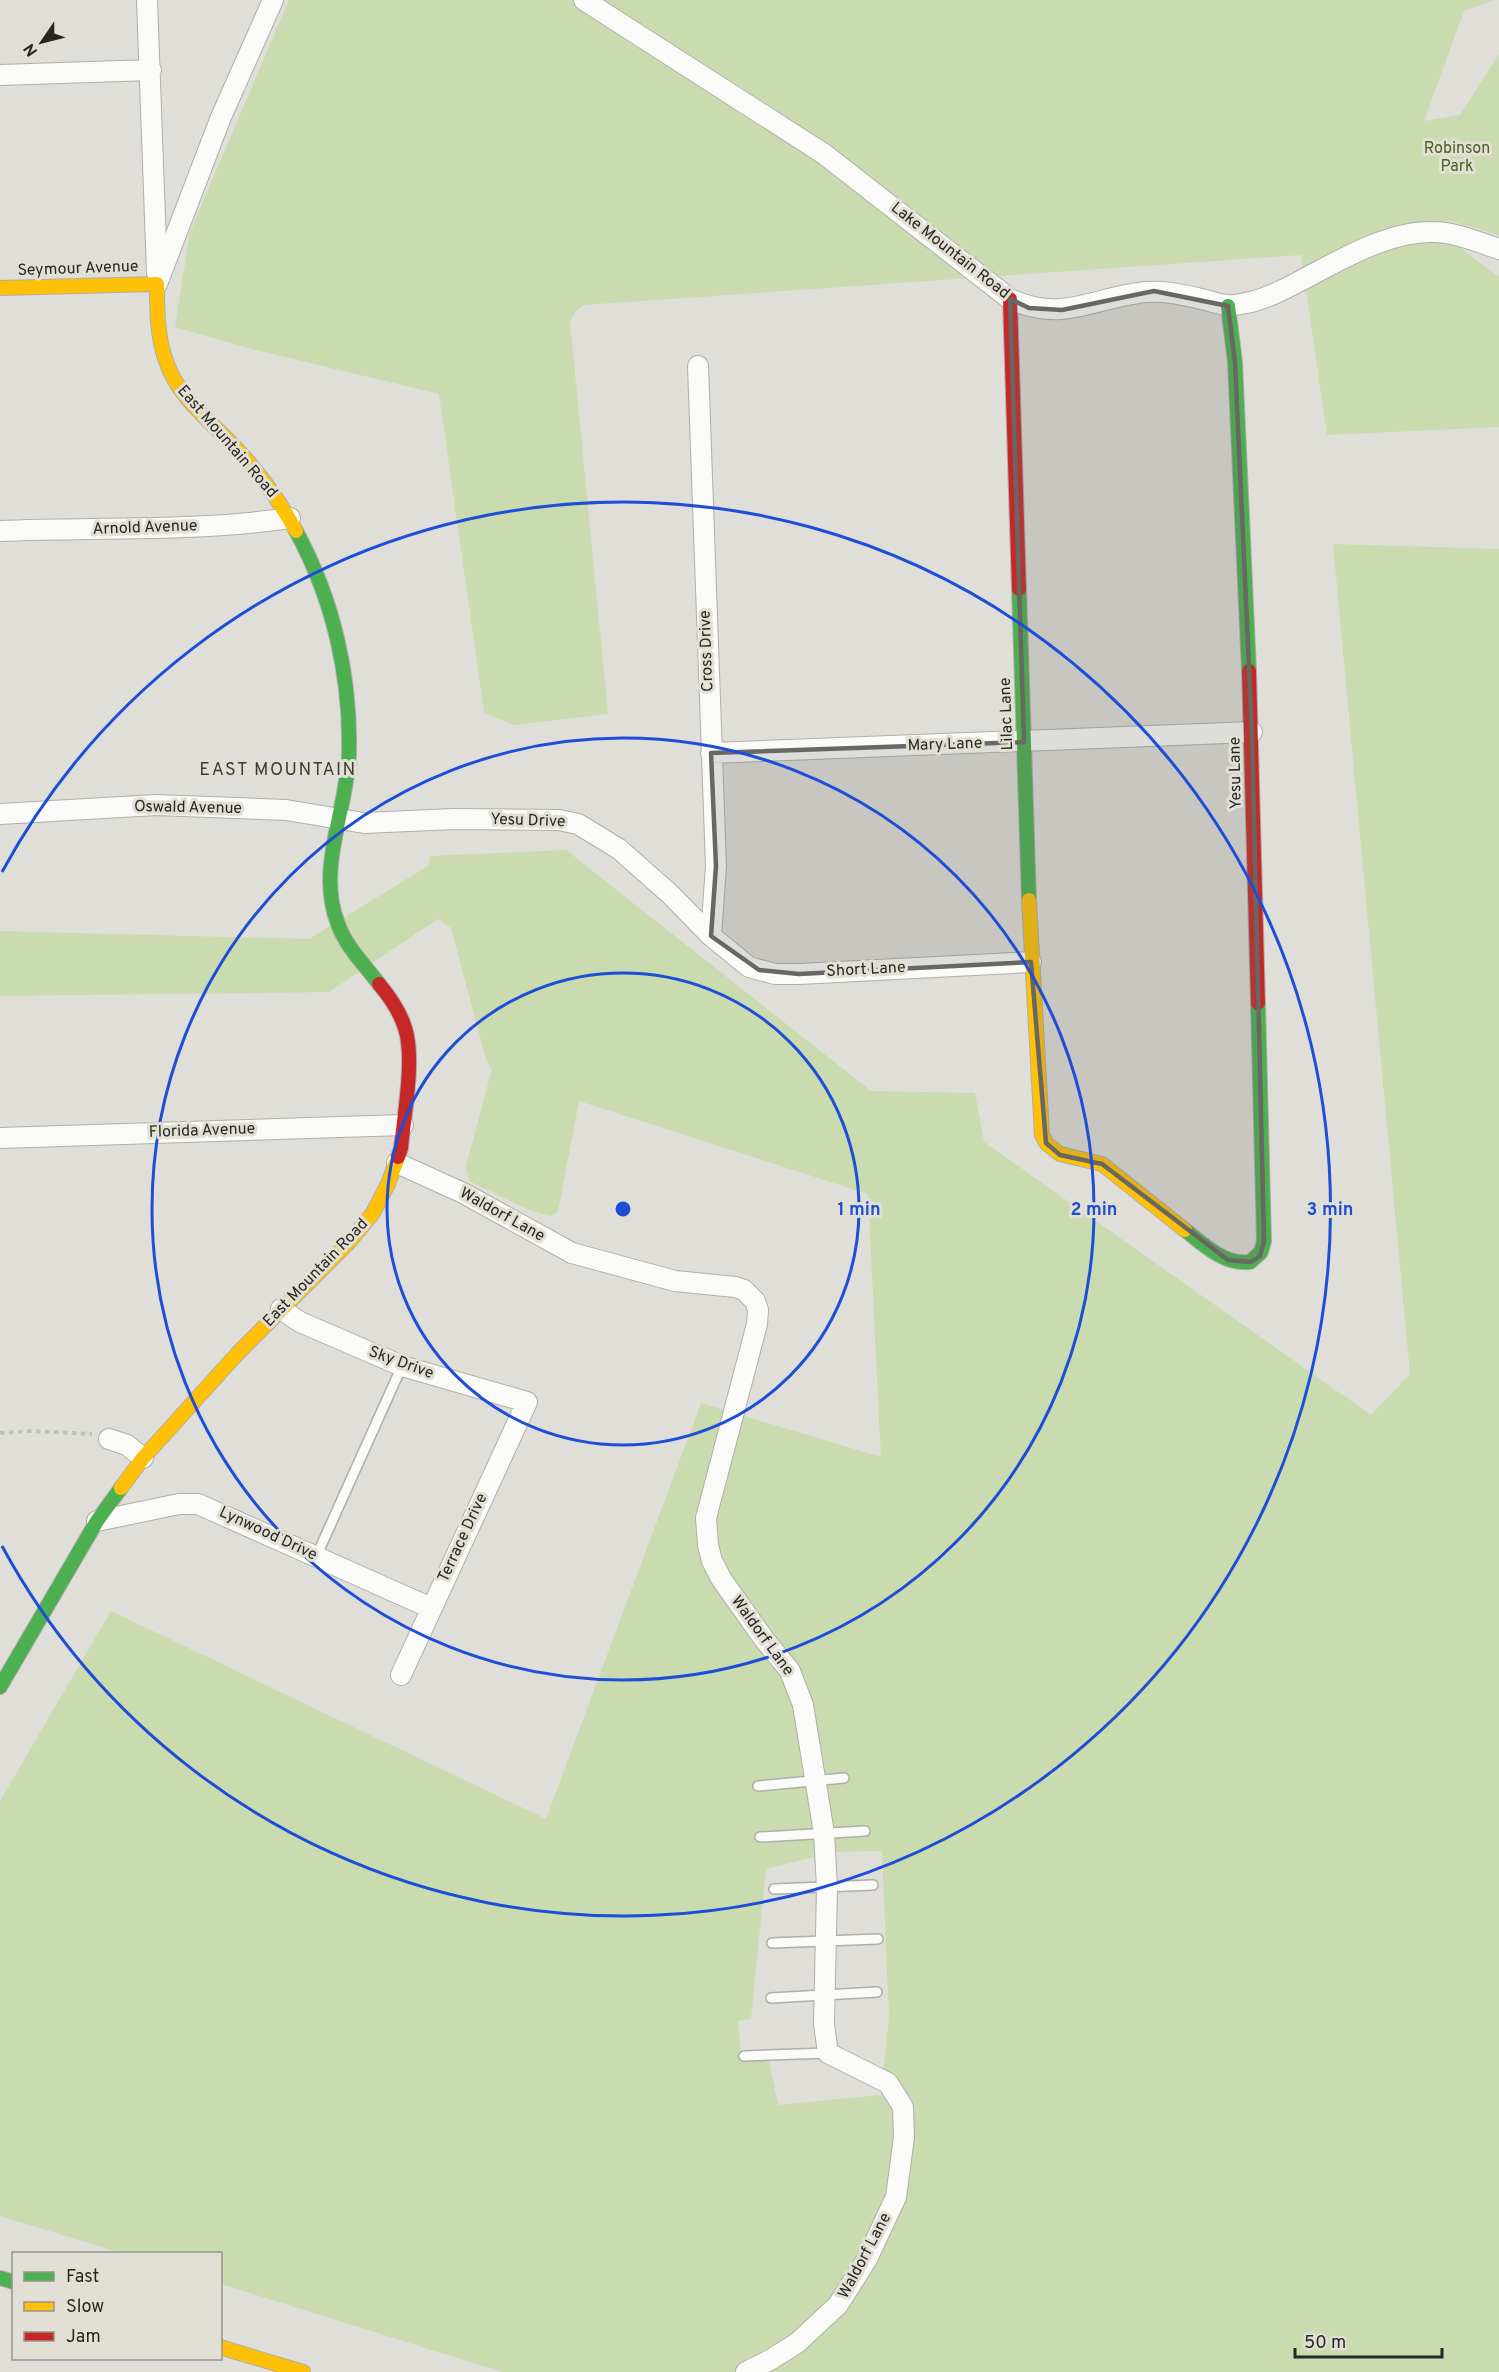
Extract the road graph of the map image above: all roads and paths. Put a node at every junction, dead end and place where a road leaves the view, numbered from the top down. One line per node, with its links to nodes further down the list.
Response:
1 (147, 0): 4 (street, East Mountain Road)
2 (273, 0): 7 (street, East Mountain Road)
3 (584, 0): 9 (street, Lake Mountain Road)
4 (150, 70): 5 (street); 7 (street, East Mountain Road)
5 (0, 75)
6 (1499, 249): 10 (street, Lake Mountain Road)
7 (157, 284): 8 (street, Seymour Avenue); 12 (street, East Mountain Road)
8 (0, 288)
9 (1010, 299): 10 (street, Lake Mountain Road); 15 (street, Lilac Lane)
10 (1228, 306): 14 (street, Yesu Lane)
11 (698, 366): 16 (street, Cross Drive)
12 (290, 518): 13 (street, Arnold Avenue); 18 (street, East Mountain Road)
13 (0, 531)
14 (1252, 732): 15 (street, Mary Lane); 22 (street, Yesu Lane)
15 (1024, 742): 16 (street, Mary Lane); 20 (street, Lilac Lane)
16 (711, 753): 19 (street, Cross Drive)
17 (0, 814): 18 (street, Oswald Avenue)
18 (339, 818): 19 (street, Yesu Drive); 21 (street, East Mountain Road)
19 (711, 936): 20 (street, Short Lane)
20 (1032, 962): 22 (street, Lilac Lane)
21 (403, 1125): 23 (street, Florida Avenue); 24 (street, East Mountain Road)
22 (1041, 1127)
23 (0, 1138)
24 (397, 1163): 25 (street, East Mountain Road); 37 (street, Waldorf Lane)
25 (281, 1309): 26 (street, Sky Drive); 30 (street, East Mountain Road)
26 (402, 1366): 27 (street, Sky Drive); 32 (lane)
27 (527, 1402): 33 (street, Terrace Drive)
28 (0, 1433): 29 (path)
29 (109, 1439): 30 (street)
30 (143, 1458): 31 (street, East Mountain Road)
31 (97, 1521): 32 (street, Lynwood Drive); 35 (street, East Mountain Road)
32 (316, 1557): 33 (street, Lynwood Drive)
33 (431, 1608): 34 (street, Terrace Drive)
34 (400, 1675)
35 (0, 1687)
36 (844, 1778): 37 (lane)
37 (816, 1780): 38 (lane); 40 (street, Waldorf Lane)
38 (758, 1786)
39 (865, 1831): 40 (lane)
40 (824, 1833): 41 (lane); 43 (street, Waldorf Lane)
41 (760, 1837)
42 (873, 1885): 43 (lane)
43 (827, 1887): 44 (lane); 46 (street, Waldorf Lane)
44 (774, 1889)
45 (878, 1939): 46 (lane)
46 (826, 1941): 47 (lane); 49 (street, Waldorf Lane)
47 (772, 1943)
48 (877, 1992): 49 (lane)
49 (824, 1995): 50 (lane); 51 (street, Waldorf Lane)
50 (771, 1998)
51 (828, 2053): 52 (lane); 55 (street, Waldorf Lane)
52 (744, 2056)
53 (222, 2348): 54 (street)
54 (303, 2372)
55 (746, 2372)

